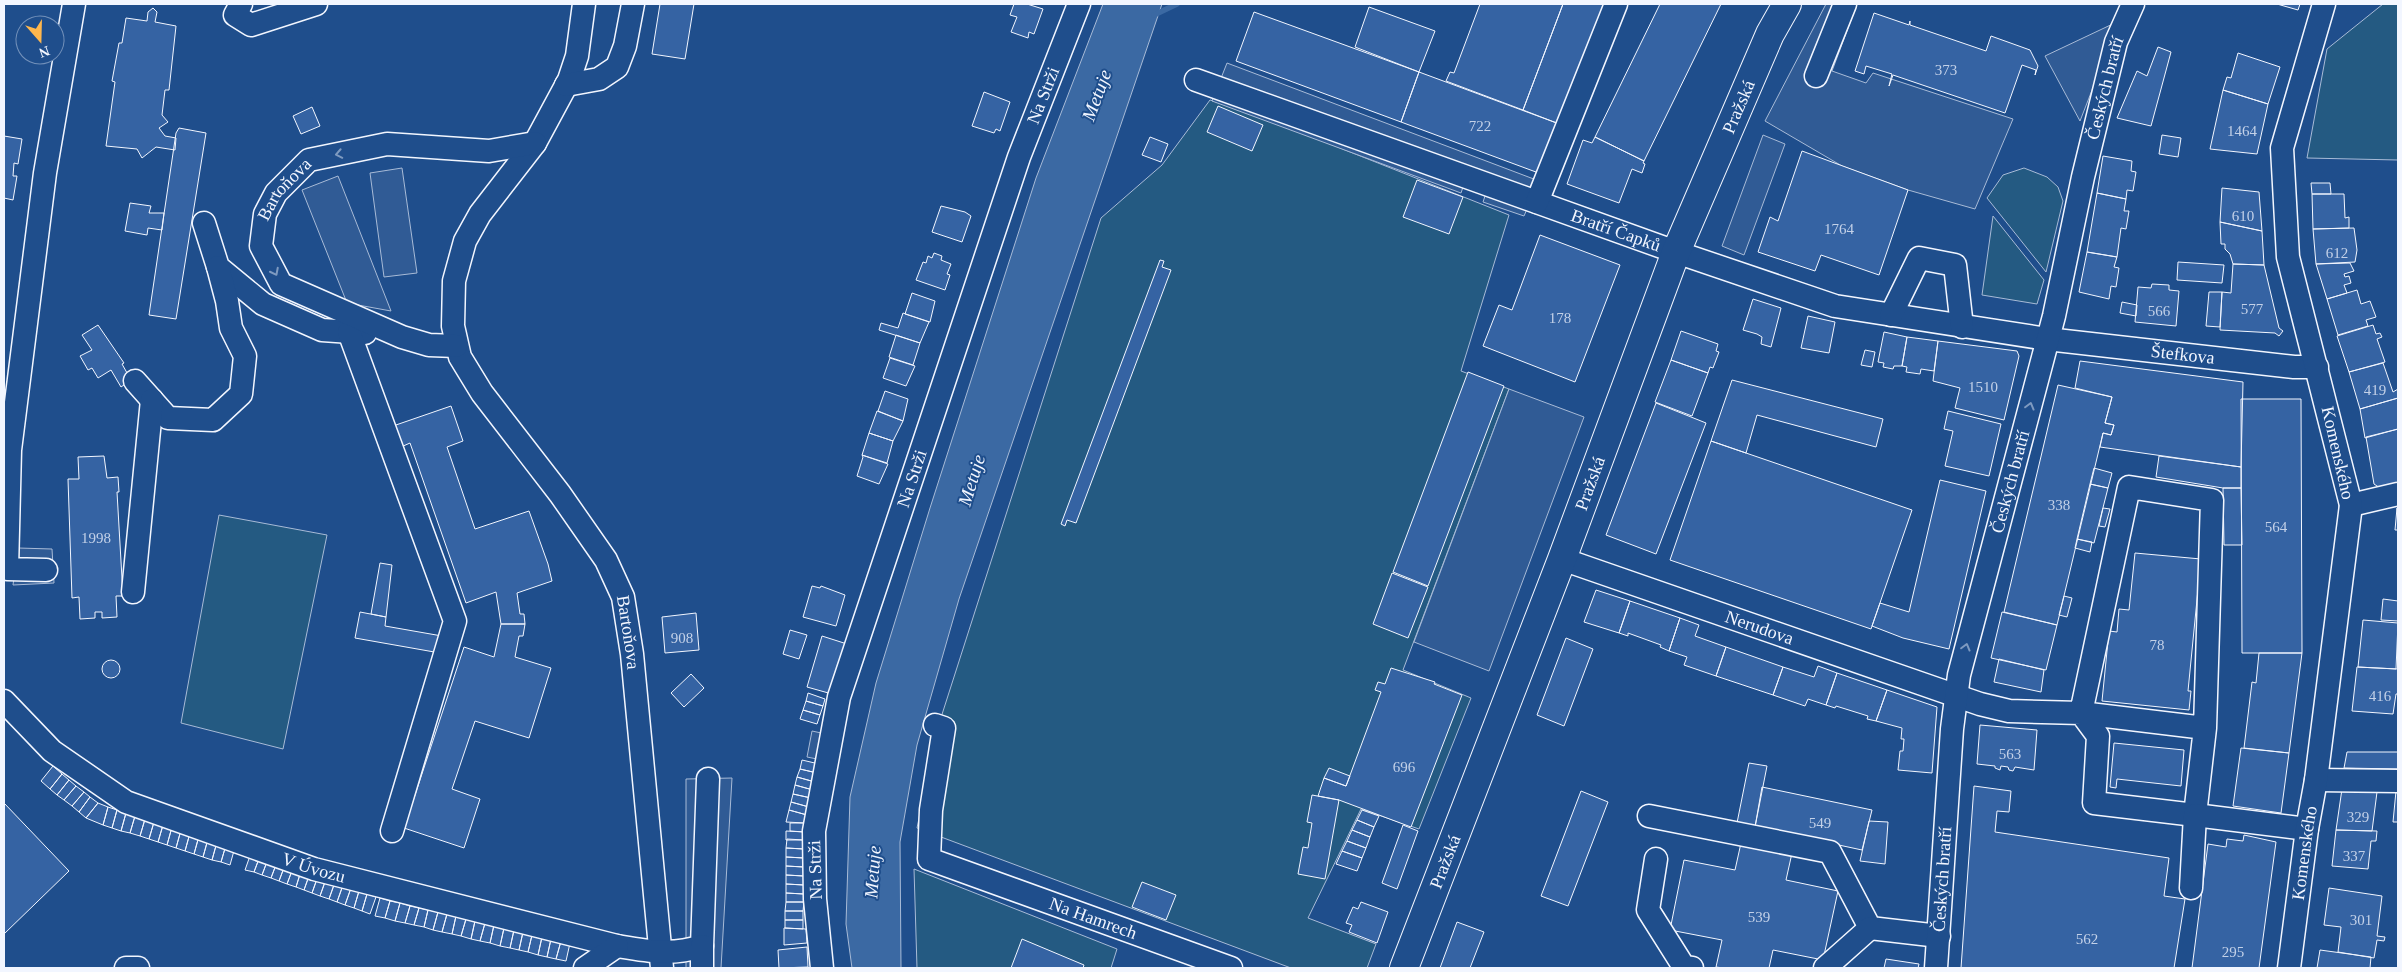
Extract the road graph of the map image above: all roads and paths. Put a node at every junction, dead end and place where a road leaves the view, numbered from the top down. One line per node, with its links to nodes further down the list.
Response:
1 (74, 4): 32 (street)
2 (240, 4): 3 (street)
3 (316, 4)
4 (584, 4): 14 (street, Bartoňova)
5 (633, 4): 14 (street)
6 (1079, 4): 57 (street, Na Strži)
7 (1616, 4): 16 (street)
8 (1787, 4): 18 (main road, Pražská)
9 (1845, 4): 12 (street)
10 (2133, 4): 24 (street, Českých bratří)
11 (2324, 4): 26 (street, Komenského)
12 (1816, 76)
13 (1196, 80): 16 (street, Bratří Čapků)
14 (566, 85): 15 (street, Bartoňova)
15 (535, 143): 23 (street, Bartoňova, one-way to 23); 25 (street, Bartoňova)
16 (1538, 202): 18 (street, Bratří Čapků)
17 (204, 223): 19 (street)
18 (1676, 252): 20 (street, Bratří Čapků); 31 (main road, Pražská)
19 (218, 267): 22 (street, Bartoňova); 28 (street)
20 (1890, 315): 21 (street, Bratří Čapků); 21 (street)
21 (1962, 327): 24 (street, Bratří Čapků)
22 (350, 332): 23 (street, Bartoňova); 45 (street)
23 (402, 337): 25 (street, Bartoňova)
24 (2047, 339): 26 (street, Štefkova); 34 (street, Českých bratří, one-way to 24)
25 (456, 346): 52 (street, Bartoňova)
26 (2317, 367): 30 (street, Komenského)
27 (135, 380): 28 (street)
28 (152, 400): 33 (street)
29 (2398, 494): 30 (street)
30 (2351, 505): 40 (street, Komenského)
31 (1562, 559): 34 (street, Nerudova); 59 (main road, Pražská)
32 (46, 570)
33 (133, 592)
34 (1956, 695): 36 (street, Nerudova); 49 (street, Českých bratří)
35 (4, 702): 50 (street, V Úvozu)
36 (2081, 713): 38 (street, Nerudova); 38 (street); 42 (street)
37 (935, 725): 58 (street, Na Hamrech)
38 (2205, 728): 42 (street)
39 (708, 779): 51 (street)
40 (2316, 780): 41 (street); 44 (street, Komenského)
41 (2398, 781)
42 (2194, 815): 44 (street); 47 (street)
43 (1649, 816): 48 (street)
44 (2306, 829): 63 (street, Komenského)
45 (392, 831)
46 (1656, 859): 60 (street)
47 (2191, 888)
48 (1870, 928): 49 (street); 61 (street)
49 (1939, 936): 62 (street, Českých bratří)
50 (617, 946): 52 (street, V Úvozu); 55 (street)
51 (702, 946): 52 (street, V Úvozu); 56 (street)
52 (662, 961)
53 (126, 968): 54 (street)
54 (138, 968)
55 (585, 968)
56 (702, 968)
57 (822, 968)
58 (1231, 968)
59 (1404, 968)
60 (1692, 968)
61 (1825, 968)
62 (1936, 968)
63 (2289, 968)

